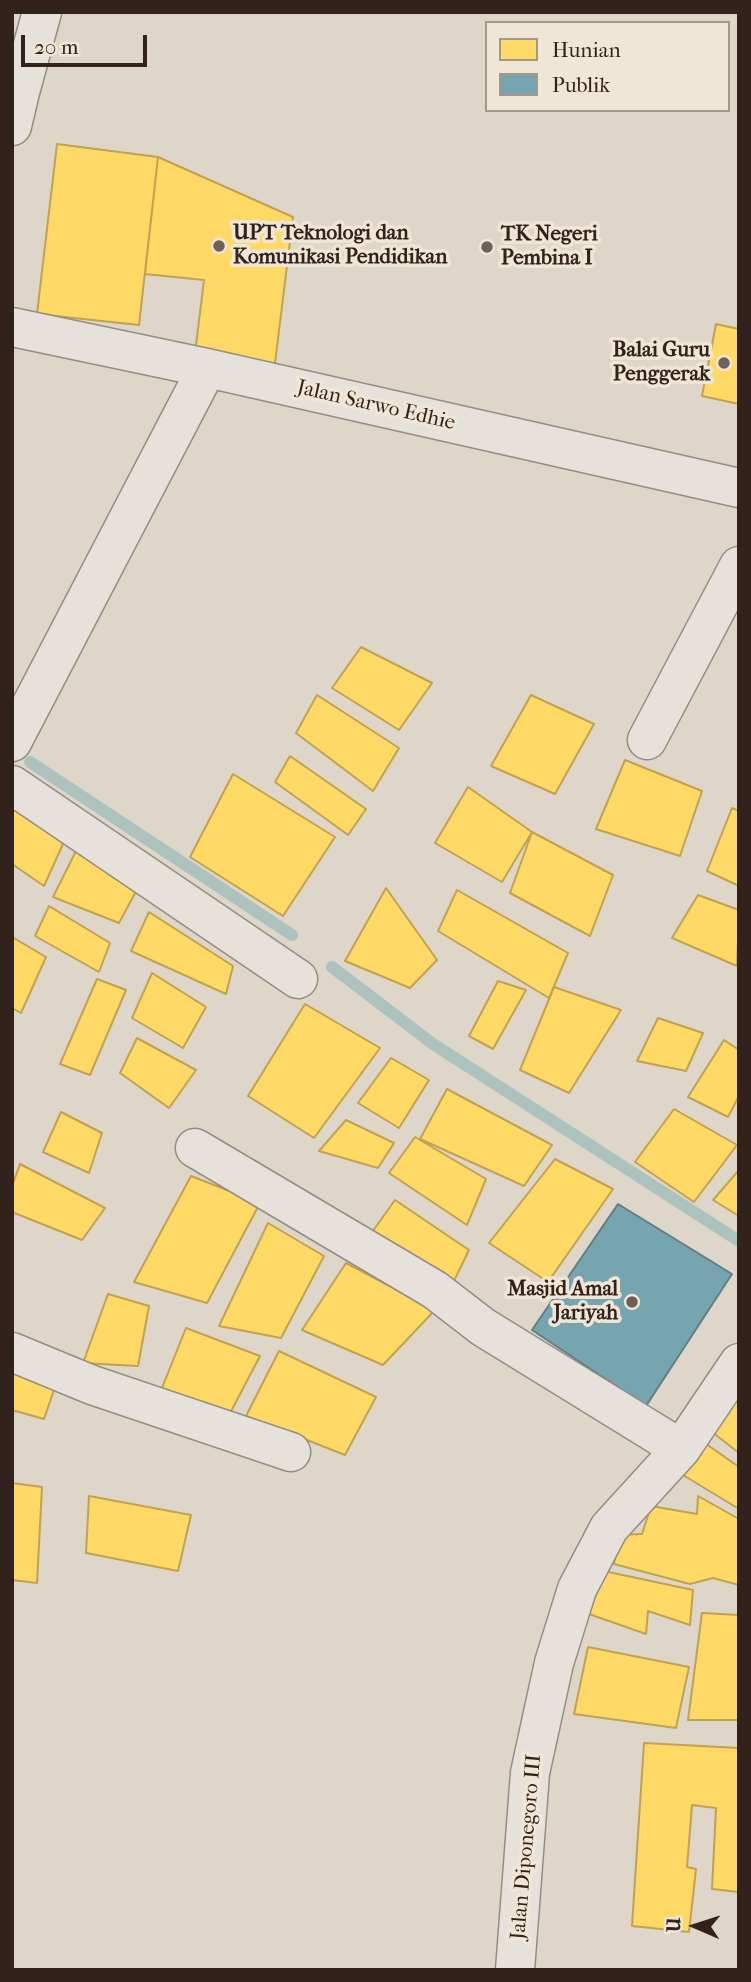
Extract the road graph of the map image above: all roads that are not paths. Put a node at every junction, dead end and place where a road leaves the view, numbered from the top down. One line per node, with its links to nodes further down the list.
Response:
1 (42, 12): 2 (street)
2 (15, 102)
3 (12, 327): 4 (street, Jalan Sarwo Edhie)
4 (207, 368): 5 (street, Jalan Sarwo Edhie); 8 (street)
5 (739, 488)
6 (739, 566): 7 (street)
7 (647, 740)
8 (12, 742)
9 (12, 785): 10 (street)
10 (298, 979)
11 (195, 1148): 14 (street)
12 (12, 1352): 15 (street)
13 (739, 1363): 14 (street, Jalan Diponegoro III)
14 (681, 1449): 16 (street, Jalan Diponegoro III)
15 (291, 1452)
16 (515, 1970)

